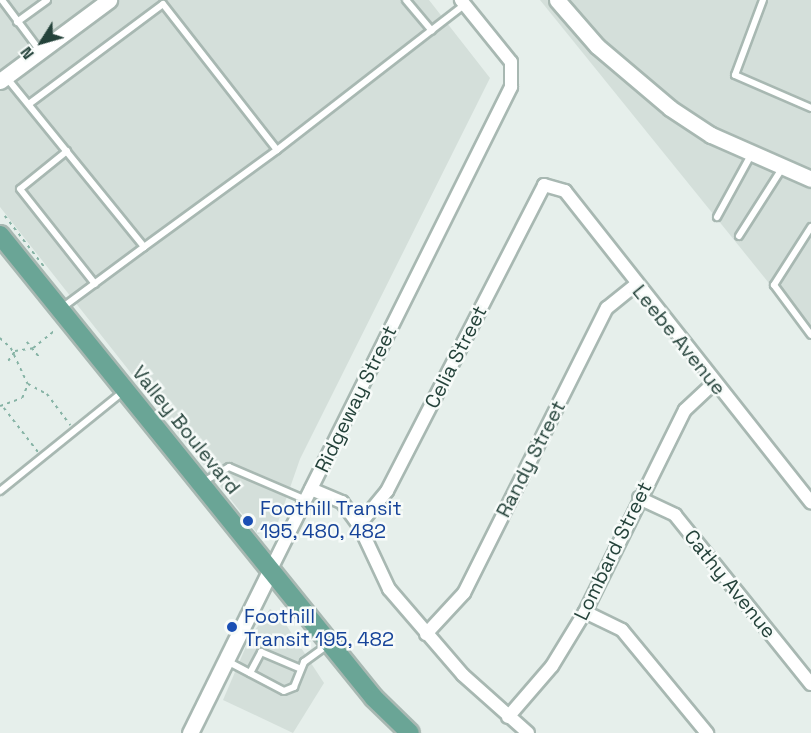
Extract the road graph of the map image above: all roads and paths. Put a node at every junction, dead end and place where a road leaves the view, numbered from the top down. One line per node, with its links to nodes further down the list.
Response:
1 (2, 0): 8 (lane)
2 (47, 0): 8 (lane)
3 (109, 0): 10 (street)
4 (406, 0): 9 (lane)
5 (557, 0): 16 (street)
6 (763, 0): 13 (lane)
7 (463, 2): 9 (lane); 45 (street, Ridgeway Street)
8 (17, 22): 10 (lane)
9 (432, 31): 14 (lane)
10 (40, 51): 11 (street)
11 (3, 78): 12 (lane)
12 (28, 104): 14 (lane); 15 (lane)
13 (811, 108)
14 (276, 150): 24 (lane)
15 (67, 151): 24 (lane); 25 (lane)
16 (752, 153): 17 (street); 20 (lane)
17 (783, 166): 18 (street); 22 (lane)
18 (811, 179)
19 (544, 185): 26 (street, Leebe Avenue); 48 (street, Celia Street)
20 (717, 218)
21 (811, 227): 28 (lane)
22 (739, 236)
23 (4, 246): 27 (main road, Valley Boulevard)
24 (144, 247): 25 (lane)
25 (94, 284): 27 (lane)
26 (635, 285): 36 (street, Leebe Avenue); 51 (street, Randy Street)
27 (60, 310): 38 (main road, Valley Boulevard)
28 (810, 330)
29 (54, 331): 32 (path)
30 (0, 338): 33 (path)
31 (27, 342): 32 (path)
32 (33, 348): 33 (path); 34 (path)
33 (13, 357): 35 (path); 37 (path)
34 (40, 358)
35 (8, 361)
36 (714, 383): 46 (street, Lombard Street); 47 (street, Leebe Avenue)
37 (28, 384): 40 (path); 41 (path)
38 (125, 391): 41 (lane); 43 (main road, Valley Boulevard)
39 (0, 406): 40 (path)
40 (4, 407): 42 (path)
41 (75, 432): 42 (lane)
42 (42, 458): 44 (lane)
43 (200, 484): 45 (lane); 49 (main road, Valley Boulevard)
44 (0, 491)
45 (308, 495): 48 (street); 49 (street, Ridgeway Street)
46 (639, 498): 50 (street, Lombard Street); 56 (street, Cathy Avenue)
47 (811, 502)
48 (359, 525): 51 (street)
49 (270, 571): 52 (main road, Valley Boulevard); 53 (street, Ridgeway Street)
50 (585, 612): 57 (street, Lombard Street); 61 (street)
51 (426, 634): 57 (street)
52 (329, 643): 54 (lane); 59 (main road, Valley Boulevard)
53 (226, 660): 55 (lane); 58 (street, Ridgeway Street)
54 (301, 669): 55 (lane); 55 (lane)
55 (250, 673)
56 (811, 684)
57 (508, 717): 60 (street)
58 (190, 733)
59 (410, 733)
60 (528, 733)
61 (707, 733)

